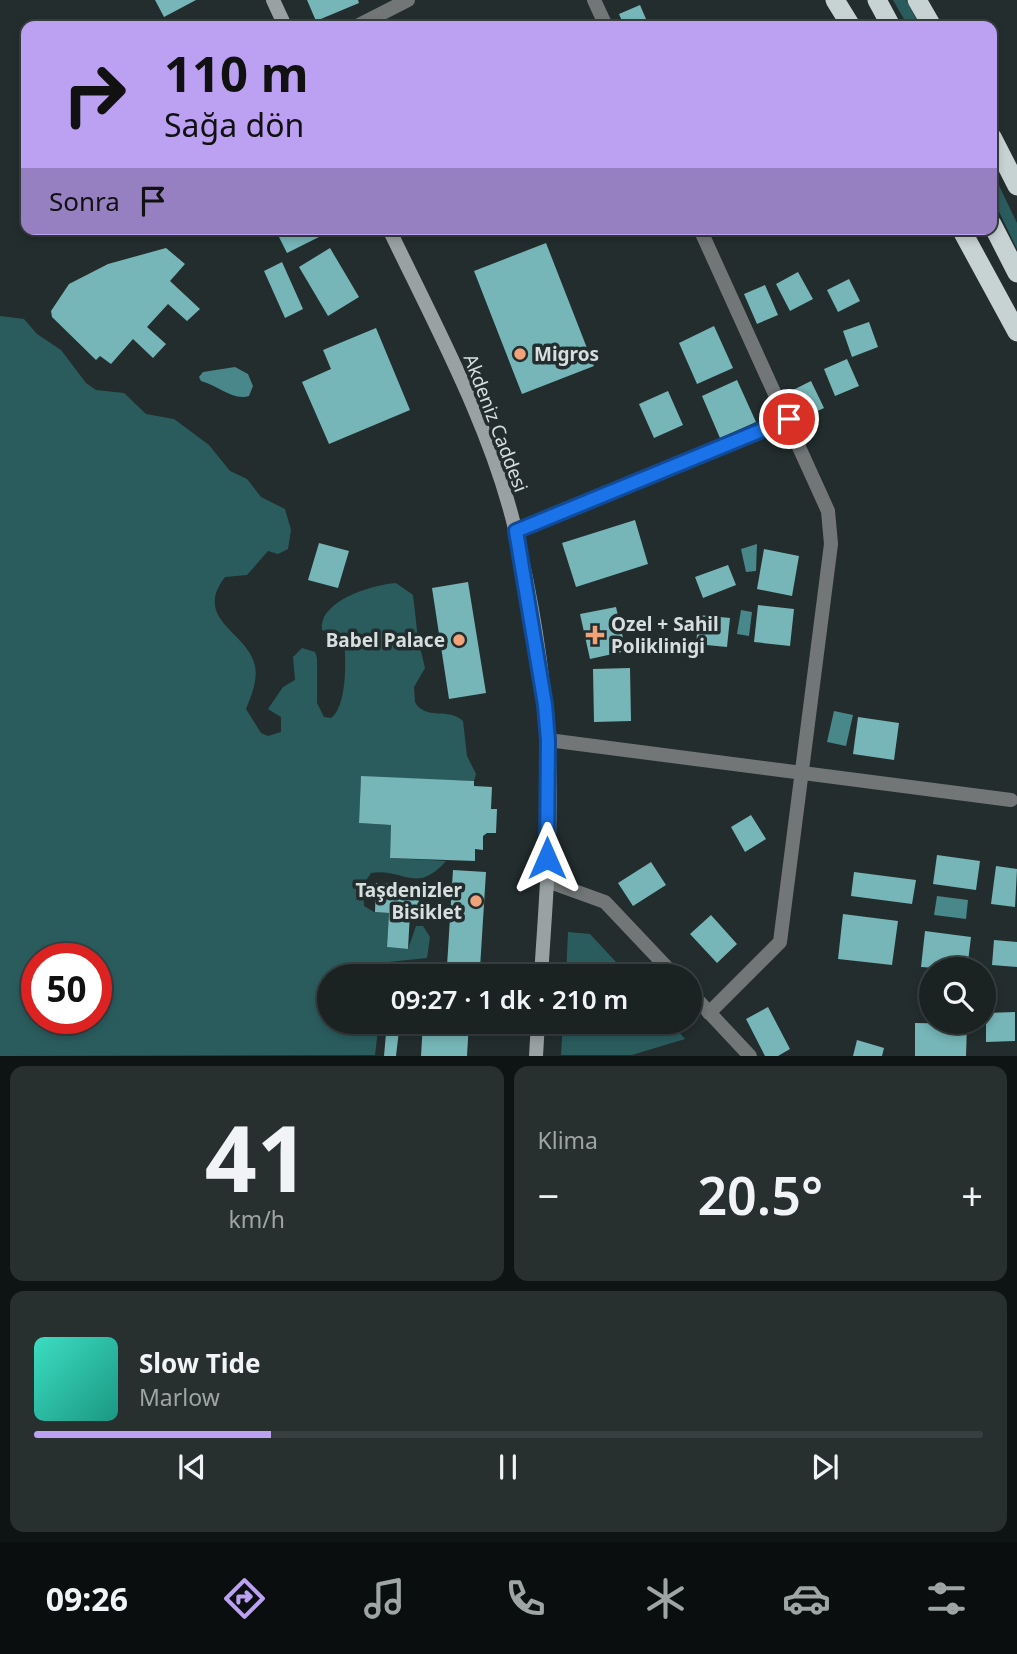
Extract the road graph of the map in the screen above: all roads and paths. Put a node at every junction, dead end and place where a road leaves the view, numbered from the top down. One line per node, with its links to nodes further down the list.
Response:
1 (273, 0): 8 (main road)
2 (408, 0): 9 (street)
3 (594, 0): 10 (street)
4 (835, 0): 11 (highway)
5 (877, 0): 12 (highway)
6 (917, 0): 13 (highway)
7 (926, 0): 14 (highway)
8 (283, 21)
9 (367, 21)
10 (604, 21)
11 (849, 21)
12 (888, 21)
13 (931, 21)
14 (932, 21)
15 (997, 147): 16 (highway)
16 (1017, 187)
17 (997, 234): 21 (highway)
18 (392, 235): 24 (main road, Akdeniz Caddesi)
19 (704, 235): 23 (street)
20 (964, 235): 22 (highway)
21 (1017, 273)
22 (1017, 331)
23 (789, 419): 24 (street); 26 (street)
24 (516, 531): 25 (main road, Akdeniz Caddesi)
25 (548, 740): 26 (street); 28 (main road, Akdeniz Caddesi)
26 (801, 772): 27 (street); 32 (street)
27 (1011, 800)
28 (547, 881): 29 (main road, Akdeniz Caddesi); 30 (street)
29 (542, 964)
30 (664, 964)
31 (702, 1005): 32 (street)
32 (709, 1013): 35 (street)
33 (537, 1034): 34 (main road)
34 (536, 1055)
35 (750, 1055)

